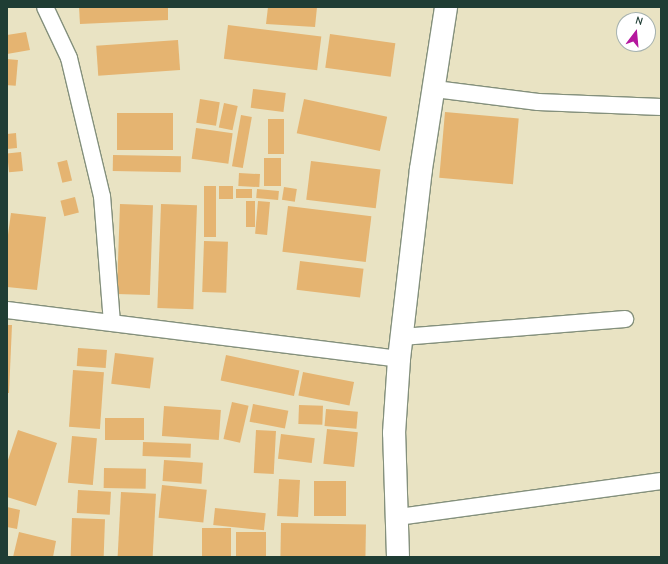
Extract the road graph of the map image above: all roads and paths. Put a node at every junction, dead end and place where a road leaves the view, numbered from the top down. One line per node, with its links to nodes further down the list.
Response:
1 (45, 7): 7 (street)
2 (446, 7): 3 (main road)
3 (435, 89): 4 (street); 8 (main road)
4 (661, 107)
5 (7, 310): 7 (street)
6 (625, 319): 8 (street)
7 (112, 323): 9 (street)
8 (402, 337): 9 (main road)
9 (399, 359): 11 (main road)
10 (661, 481): 11 (street)
11 (398, 517): 12 (main road)
12 (398, 557)

